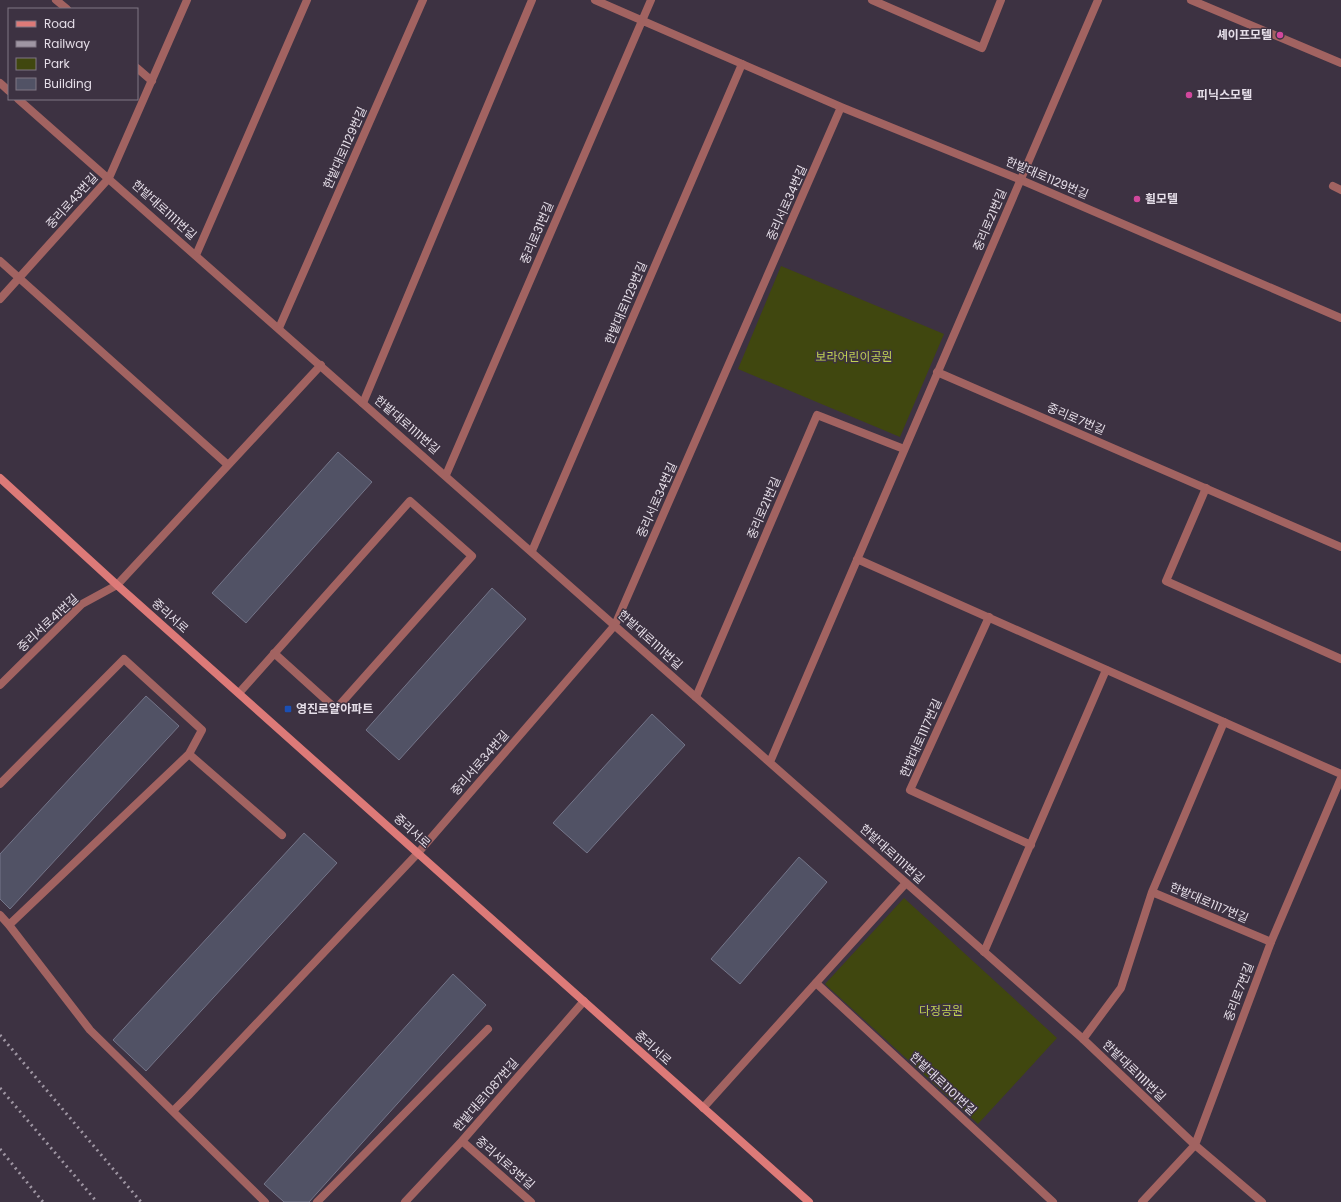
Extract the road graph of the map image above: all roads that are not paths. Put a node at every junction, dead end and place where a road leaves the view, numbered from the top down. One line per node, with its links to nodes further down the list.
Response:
1 (56, 0): 12 (street)
2 (187, 0): 17 (street, 중리로43번길)
3 (307, 0): 26 (street)
4 (423, 0): 31 (street, 한밭대로1129번길)
5 (532, 0): 34 (street)
6 (595, 0): 13 (street, 한밭대로1129번길)
7 (651, 0): 13 (street, 중리로31번길)
8 (872, 0): 9 (street)
9 (1001, 0)
10 (1098, 0): 23 (street, 중리로21번길)
11 (1191, 0): 14 (street)
12 (66, 8)
13 (642, 20): 15 (street, 한밭대로1129번길); 37 (street, 중리로31번길)
14 (1341, 63)
15 (742, 64): 21 (street, 한밭대로1129번길); 41 (street, 한밭대로1129번길)
16 (138, 69): 17 (street)
17 (152, 81): 22 (street, 중리로43번길)
18 (0, 83): 19 (street)
19 (8, 90)
20 (19, 100): 22 (street, 한밭대로1111번길)
21 (841, 107): 23 (street, 한밭대로1129번길); 45 (street, 중리서로34번길)
22 (109, 178): 26 (street, 한밭대로1111번길); 28 (street, 중리로43번길)
23 (1021, 180): 30 (street, 한밭대로1129번길); 33 (street, 중리로21번길)
24 (1332, 186): 25 (street)
25 (1341, 190)
26 (196, 255): 31 (street, 한밭대로1111번길)
27 (0, 261): 28 (street)
28 (19, 278): 29 (street, 중리로43번길); 36 (street)
29 (0, 299)
30 (1341, 318)
31 (279, 328): 32 (street, 한밭대로1111번길)
32 (321, 365): 34 (street, 한밭대로1111번길); 36 (street, 중리서로41번길)
33 (938, 372): 35 (street, 중리로21번길); 39 (street, 중리로7번길)
34 (363, 402): 37 (street, 한밭대로1111번길)
35 (904, 449): 42 (street, 중리로21번길); 51 (street, 중리로21번길)
36 (228, 465): 43 (street, 중리서로41번길)
37 (446, 475): 41 (street, 한밭대로1111번길)
38 (0, 478): 43 (main road, 중리서로)
39 (1206, 488): 40 (street, 중리로7번길); 47 (street)
40 (1341, 547)
41 (532, 551): 45 (street, 한밭대로1111번길)
42 (857, 559): 44 (street); 54 (street, 중리로21번길)
43 (117, 585): 49 (street, 중리서로41번길); 50 (main road, 중리서로)
44 (989, 617): 48 (street); 59 (street, 한밭대로1117번길)
45 (615, 625): 51 (street, 한밭대로1111번길); 60 (street, 중리서로34번길)
46 (274, 653): 46 (street); 50 (street)
47 (1341, 659)
48 (1106, 670): 52 (street); 59 (street)
49 (0, 685)
50 (239, 693): 60 (main road, 중리서로)
51 (696, 697): 54 (street, 한밭대로1111번길)
52 (1224, 722): 55 (street); 62 (street, 한밭대로1117번길)
53 (188, 754): 57 (street); 58 (street); 64 (street)
54 (770, 762): 61 (street, 한밭대로1111번길)
55 (1341, 774)
56 (1341, 778): 65 (street, 중리로7번길)
57 (0, 784)
58 (282, 835)
59 (1031, 845): 66 (street)
60 (418, 853): 68 (main road, 중리서로); 72 (street, 중리서로34번길)
61 (906, 883): 66 (street, 한밭대로1111번길); 67 (street)
62 (1152, 892): 65 (street, 한밭대로1117번길); 70 (street)
63 (0, 915): 64 (street)
64 (9, 925): 72 (street)
65 (1271, 942): 74 (street, 중리로7번길)
66 (984, 952): 70 (street, 한밭대로1111번길)
67 (816, 983): 71 (street); 80 (street, 한밭대로1101번길)
68 (584, 1001): 71 (main road, 중리서로); 73 (street, 한밭대로1087번길)
69 (488, 1029): 76 (street)
70 (1083, 1039): 74 (street, 한밭대로1111번길)
71 (703, 1108): 79 (main road, 중리서로)
72 (173, 1111): 75 (street)
73 (462, 1141): 77 (street, 한밭대로1087번길); 78 (street, 중리서로3번길)
74 (1195, 1145): 81 (street, 중리로7번길); 82 (street, 한밭대로1111번길)
75 (265, 1202)
76 (317, 1202)
77 (405, 1202)
78 (531, 1202)
79 (809, 1202)
80 (1053, 1202)
81 (1142, 1202)
82 (1262, 1202)

